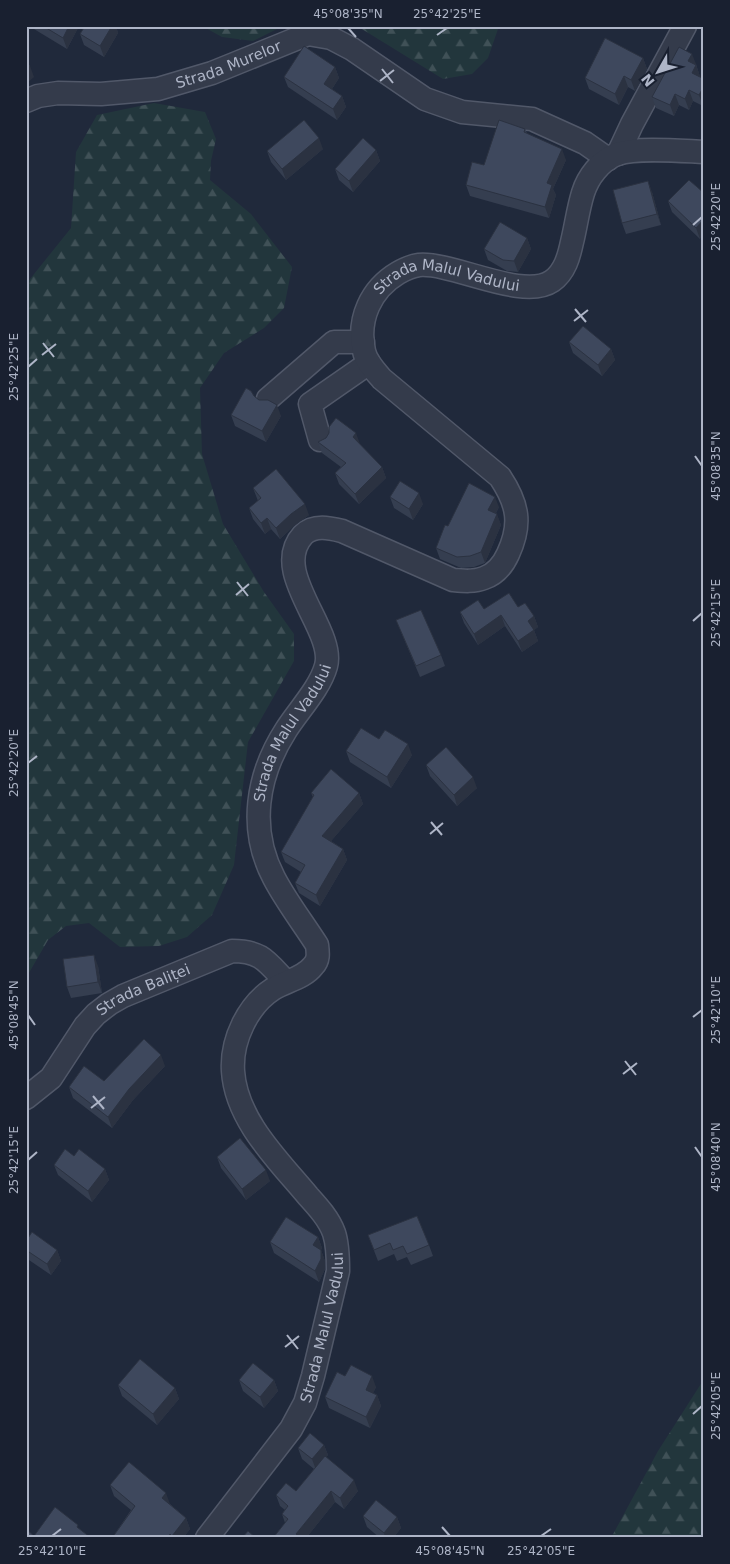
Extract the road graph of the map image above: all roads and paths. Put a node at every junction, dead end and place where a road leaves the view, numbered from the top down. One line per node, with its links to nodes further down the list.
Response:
1 (685, 26): 4 (street, Strada Malul Vadului)
2 (26, 101): 4 (street, Strada Murelor)
3 (704, 152): 4 (street)
4 (613, 156): 5 (street, Strada Malul Vadului)
5 (363, 342): 6 (street, Strada Malul Vadului); 7 (street)
6 (369, 363): 8 (street); 9 (street, Strada Malul Vadului)
7 (268, 399)
8 (320, 440)
9 (286, 982): 10 (street, Strada Baliței); 11 (street, Strada Malul Vadului)
10 (26, 1098)
11 (207, 1538)

